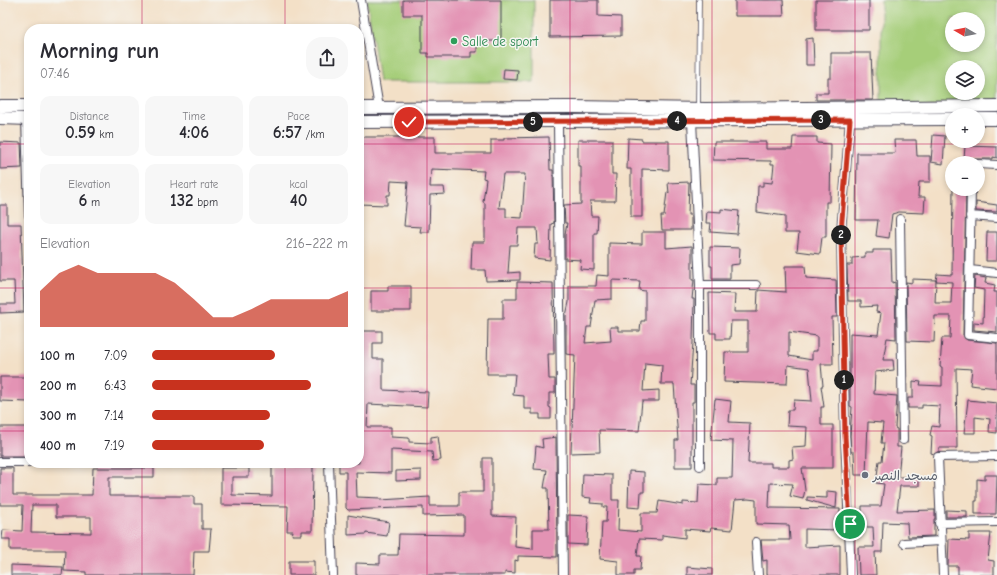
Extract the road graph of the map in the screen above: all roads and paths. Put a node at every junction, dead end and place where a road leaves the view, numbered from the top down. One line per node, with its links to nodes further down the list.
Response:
1 (361, 0): 7 (street)
2 (699, 0): 8 (lane)
3 (0, 106): 4 (main road)
4 (24, 106)
5 (997, 106): 8 (main road)
6 (364, 108): 7 (main road)
7 (379, 108): 8 (main road)
8 (698, 109)
9 (0, 118): 10 (main road)
10 (24, 118)
11 (945, 119): 14 (main road)
12 (985, 119): 13 (main road)
13 (997, 119)
14 (850, 120): 15 (main road); 43 (street)
15 (692, 121): 17 (main road); 26 (street)
16 (364, 122): 17 (main road)
17 (558, 122): 41 (street)
18 (985, 164): 19 (street)
19 (997, 165)
20 (971, 196): 21 (street)
21 (970, 216): 22 (street); 24 (street)
22 (997, 218)
23 (900, 219): 29 (street)
24 (970, 270): 25 (street); 28 (street)
25 (997, 273)
26 (700, 285): 27 (street); 33 (street)
27 (756, 285)
28 (997, 338)
29 (903, 440)
30 (997, 456): 36 (street)
31 (0, 462): 32 (street)
32 (24, 462)
33 (700, 466)
34 (329, 468): 40 (street)
35 (997, 522): 36 (street)
36 (940, 523): 37 (street)
37 (941, 541): 39 (street); 44 (street)
38 (756, 542): 42 (street)
39 (904, 543)
40 (333, 575)
41 (563, 575)
42 (758, 575)
43 (852, 575)
44 (943, 575)

